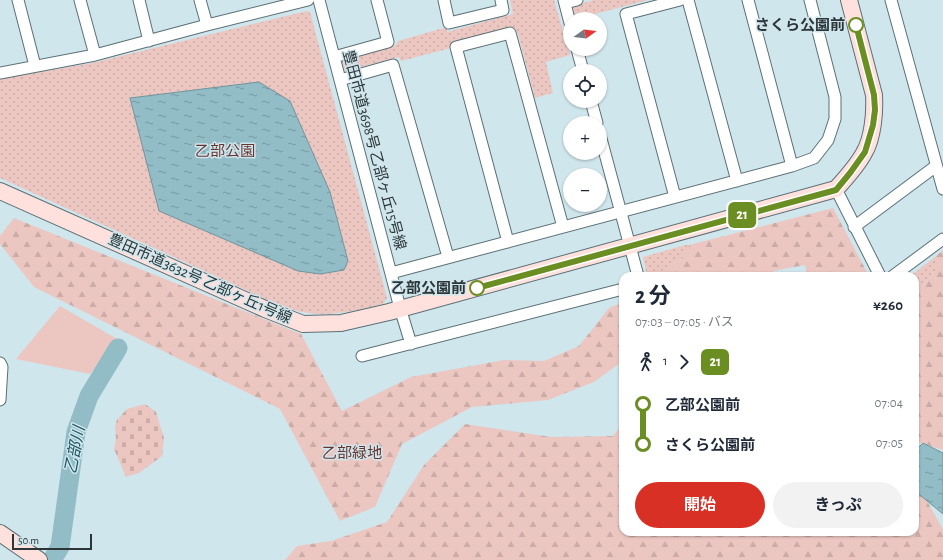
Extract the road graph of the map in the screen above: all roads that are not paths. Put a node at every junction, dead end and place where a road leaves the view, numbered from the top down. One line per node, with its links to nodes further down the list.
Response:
1 (18, 0): 24 (street)
2 (80, 0): 22 (street)
3 (139, 0): 21 (street)
4 (200, 0): 20 (street)
5 (308, 0): 18 (street)
6 (319, 0): 23 (street, 豊田市道3698号 乙部ヶ丘15号線)
7 (377, 0): 23 (street)
8 (444, 0): 9 (street)
9 (501, 0)
10 (577, 0): 17 (street)
11 (680, 0): 34 (street)
12 (688, 0): 30 (street)
13 (748, 0): 28 (street)
14 (810, 0): 28 (street)
15 (849, 0): 31 (street)
16 (891, 0): 29 (street)
17 (564, 2): 19 (street)
18 (260, 5): 20 (street)
19 (567, 12)
20 (207, 25): 21 (street)
21 (149, 41): 22 (street)
22 (95, 55): 24 (street)
23 (334, 57): 26 (street, 豊田市道3698号 乙部ヶ丘15号線)
24 (35, 66): 25 (street)
25 (0, 73)
26 (340, 80): 41 (street); 45 (street, 豊田市道3698号 乙部ヶ丘15号線)
27 (606, 160): 35 (street)
28 (792, 166): 30 (street)
29 (936, 166): 32 (street); 37 (street)
30 (736, 181): 34 (street)
31 (836, 190): 37 (street); 40 (street, 豊田市道3632号 乙部ヶ丘1号線)
32 (943, 190)
33 (0, 191): 47 (street, 豊田市道3632号 乙部ヶ丘1号線)
34 (675, 197): 35 (street)
35 (620, 212): 36 (street); 40 (street)
36 (563, 227): 39 (street); 39 (street)
37 (854, 227): 43 (street)
38 (943, 239): 44 (street)
39 (508, 242): 41 (street)
40 (630, 246): 42 (street); 47 (street, 豊田市道3632号 乙部ヶ丘1号線)
41 (448, 258): 45 (street)
42 (637, 272)
43 (878, 272)
44 (898, 272)
45 (391, 273): 47 (street, 豊田市道3698号 乙部ヶ丘15号線)
46 (619, 290): 48 (street)
47 (400, 308): 48 (street, 豊田市道3698号 乙部ヶ丘15号線)
48 (411, 344): 49 (street)
49 (362, 356)
50 (0, 363): 51 (street)
51 (0, 400)
52 (0, 533): 53 (street)
53 (39, 560)

